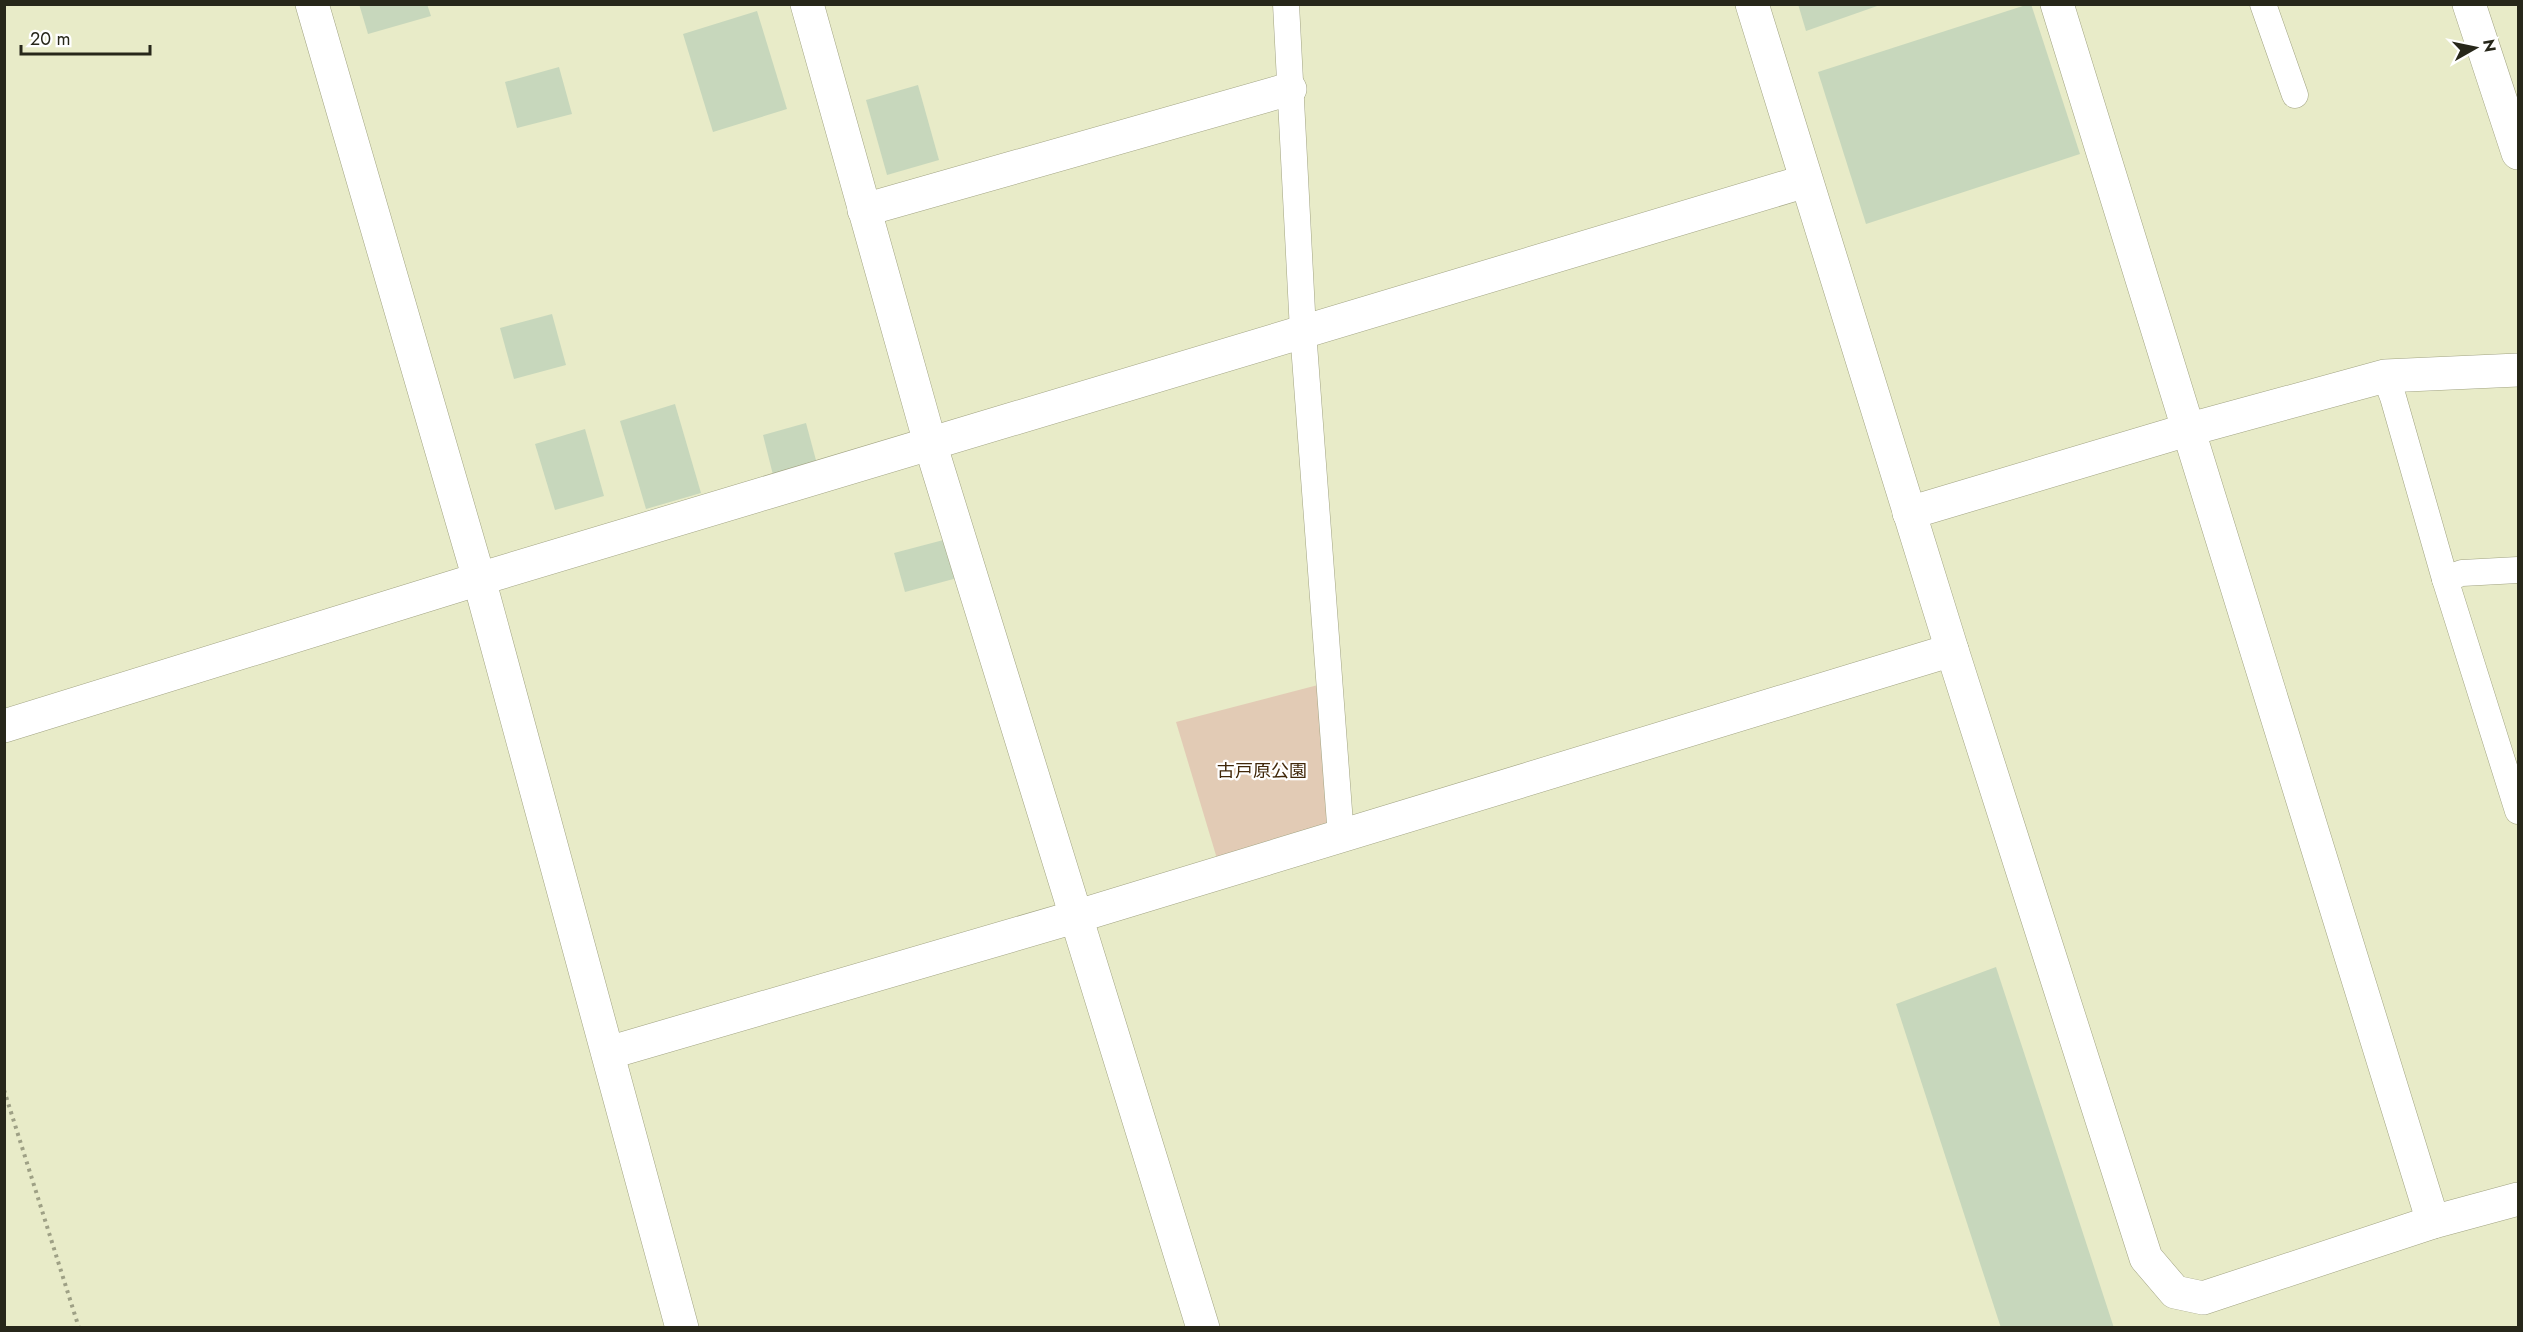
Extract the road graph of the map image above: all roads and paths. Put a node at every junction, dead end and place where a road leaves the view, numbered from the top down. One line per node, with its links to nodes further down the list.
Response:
1 (312, 4): 20 (street)
2 (807, 4): 12 (street)
3 (1286, 4): 8 (lane)
4 (1752, 4): 11 (street)
5 (2058, 4): 16 (street)
6 (2263, 4): 9 (lane)
7 (2469, 4): 10 (street)
8 (1290, 89): 12 (street); 13 (lane)
9 (2295, 95)
10 (2518, 153)
11 (1806, 181): 13 (street); 18 (street)
12 (864, 210): 17 (street)
13 (1303, 332): 17 (street); 25 (lane)
14 (2518, 370): 15 (street)
15 (2385, 376): 16 (street); 21 (lane)
16 (2187, 430): 18 (street); 30 (street)
17 (930, 443): 20 (street); 26 (street)
18 (1909, 513): 22 (street)
19 (2518, 570): 21 (lane)
20 (478, 579): 23 (street); 27 (street)
21 (2445, 579): 24 (lane)
22 (1952, 650): 25 (street); 30 (street)
23 (4, 726)
24 (2518, 811)
25 (1341, 837): 26 (street)
26 (1078, 916): 27 (street); 33 (street)
27 (608, 1053): 32 (street)
28 (4, 1090): 31 (path)
29 (2518, 1199): 30 (street)
30 (2433, 1222)
31 (79, 1328)
32 (682, 1328)
33 (1203, 1328)

